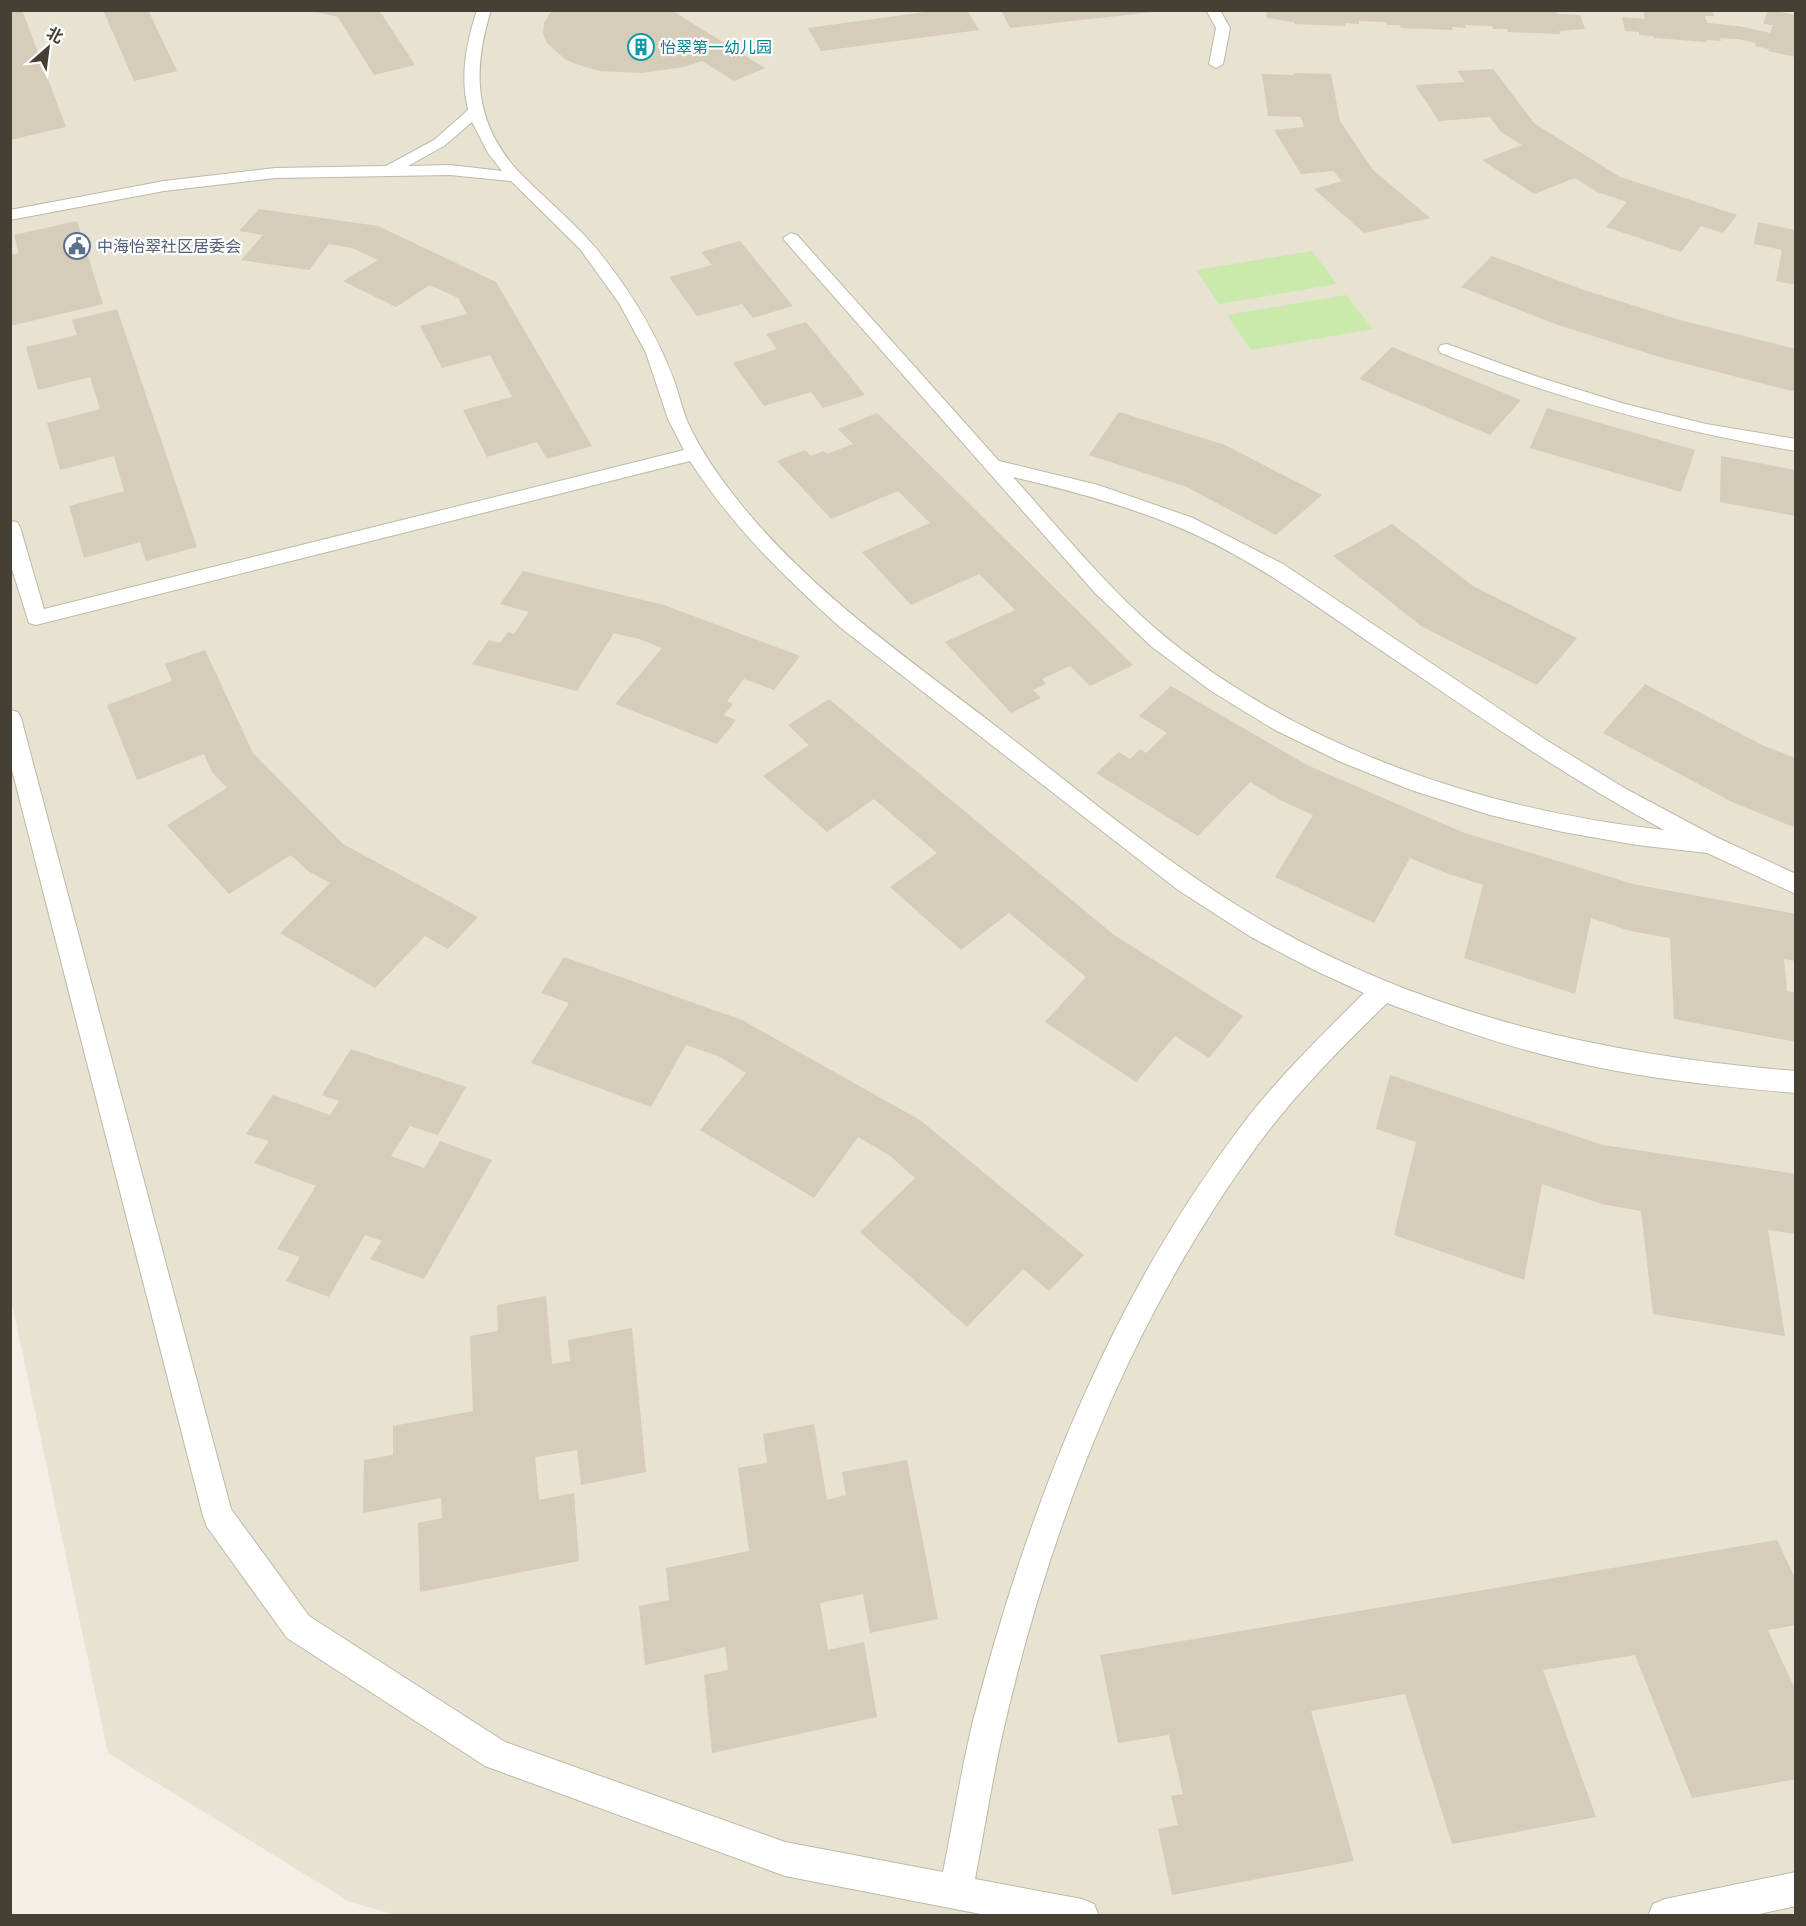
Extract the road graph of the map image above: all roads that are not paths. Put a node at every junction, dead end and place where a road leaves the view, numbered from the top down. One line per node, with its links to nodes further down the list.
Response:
1 (484, 10): 4 (lane)
2 (1213, 10): 3 (lane)
3 (1216, 64)
4 (476, 111): 5 (lane); 6 (lane)
5 (383, 172): 6 (lane); 7 (lane)
6 (513, 177): 11 (lane)
7 (10, 215)
8 (791, 238): 12 (lane)
9 (1447, 349): 10 (lane)
10 (1796, 445)
11 (696, 453): 13 (lane); 17 (lane)
12 (993, 466): 15 (lane); 15 (lane)
13 (10, 526)
14 (10, 718): 20 (lane)
15 (1710, 844): 16 (lane)
16 (1796, 885)
17 (1383, 991): 18 (lane); 20 (lane)
18 (1796, 1082)
19 (1796, 1889): 22 (lane)
20 (956, 1892): 21 (lane)
21 (1082, 1916)
22 (1665, 1916)

